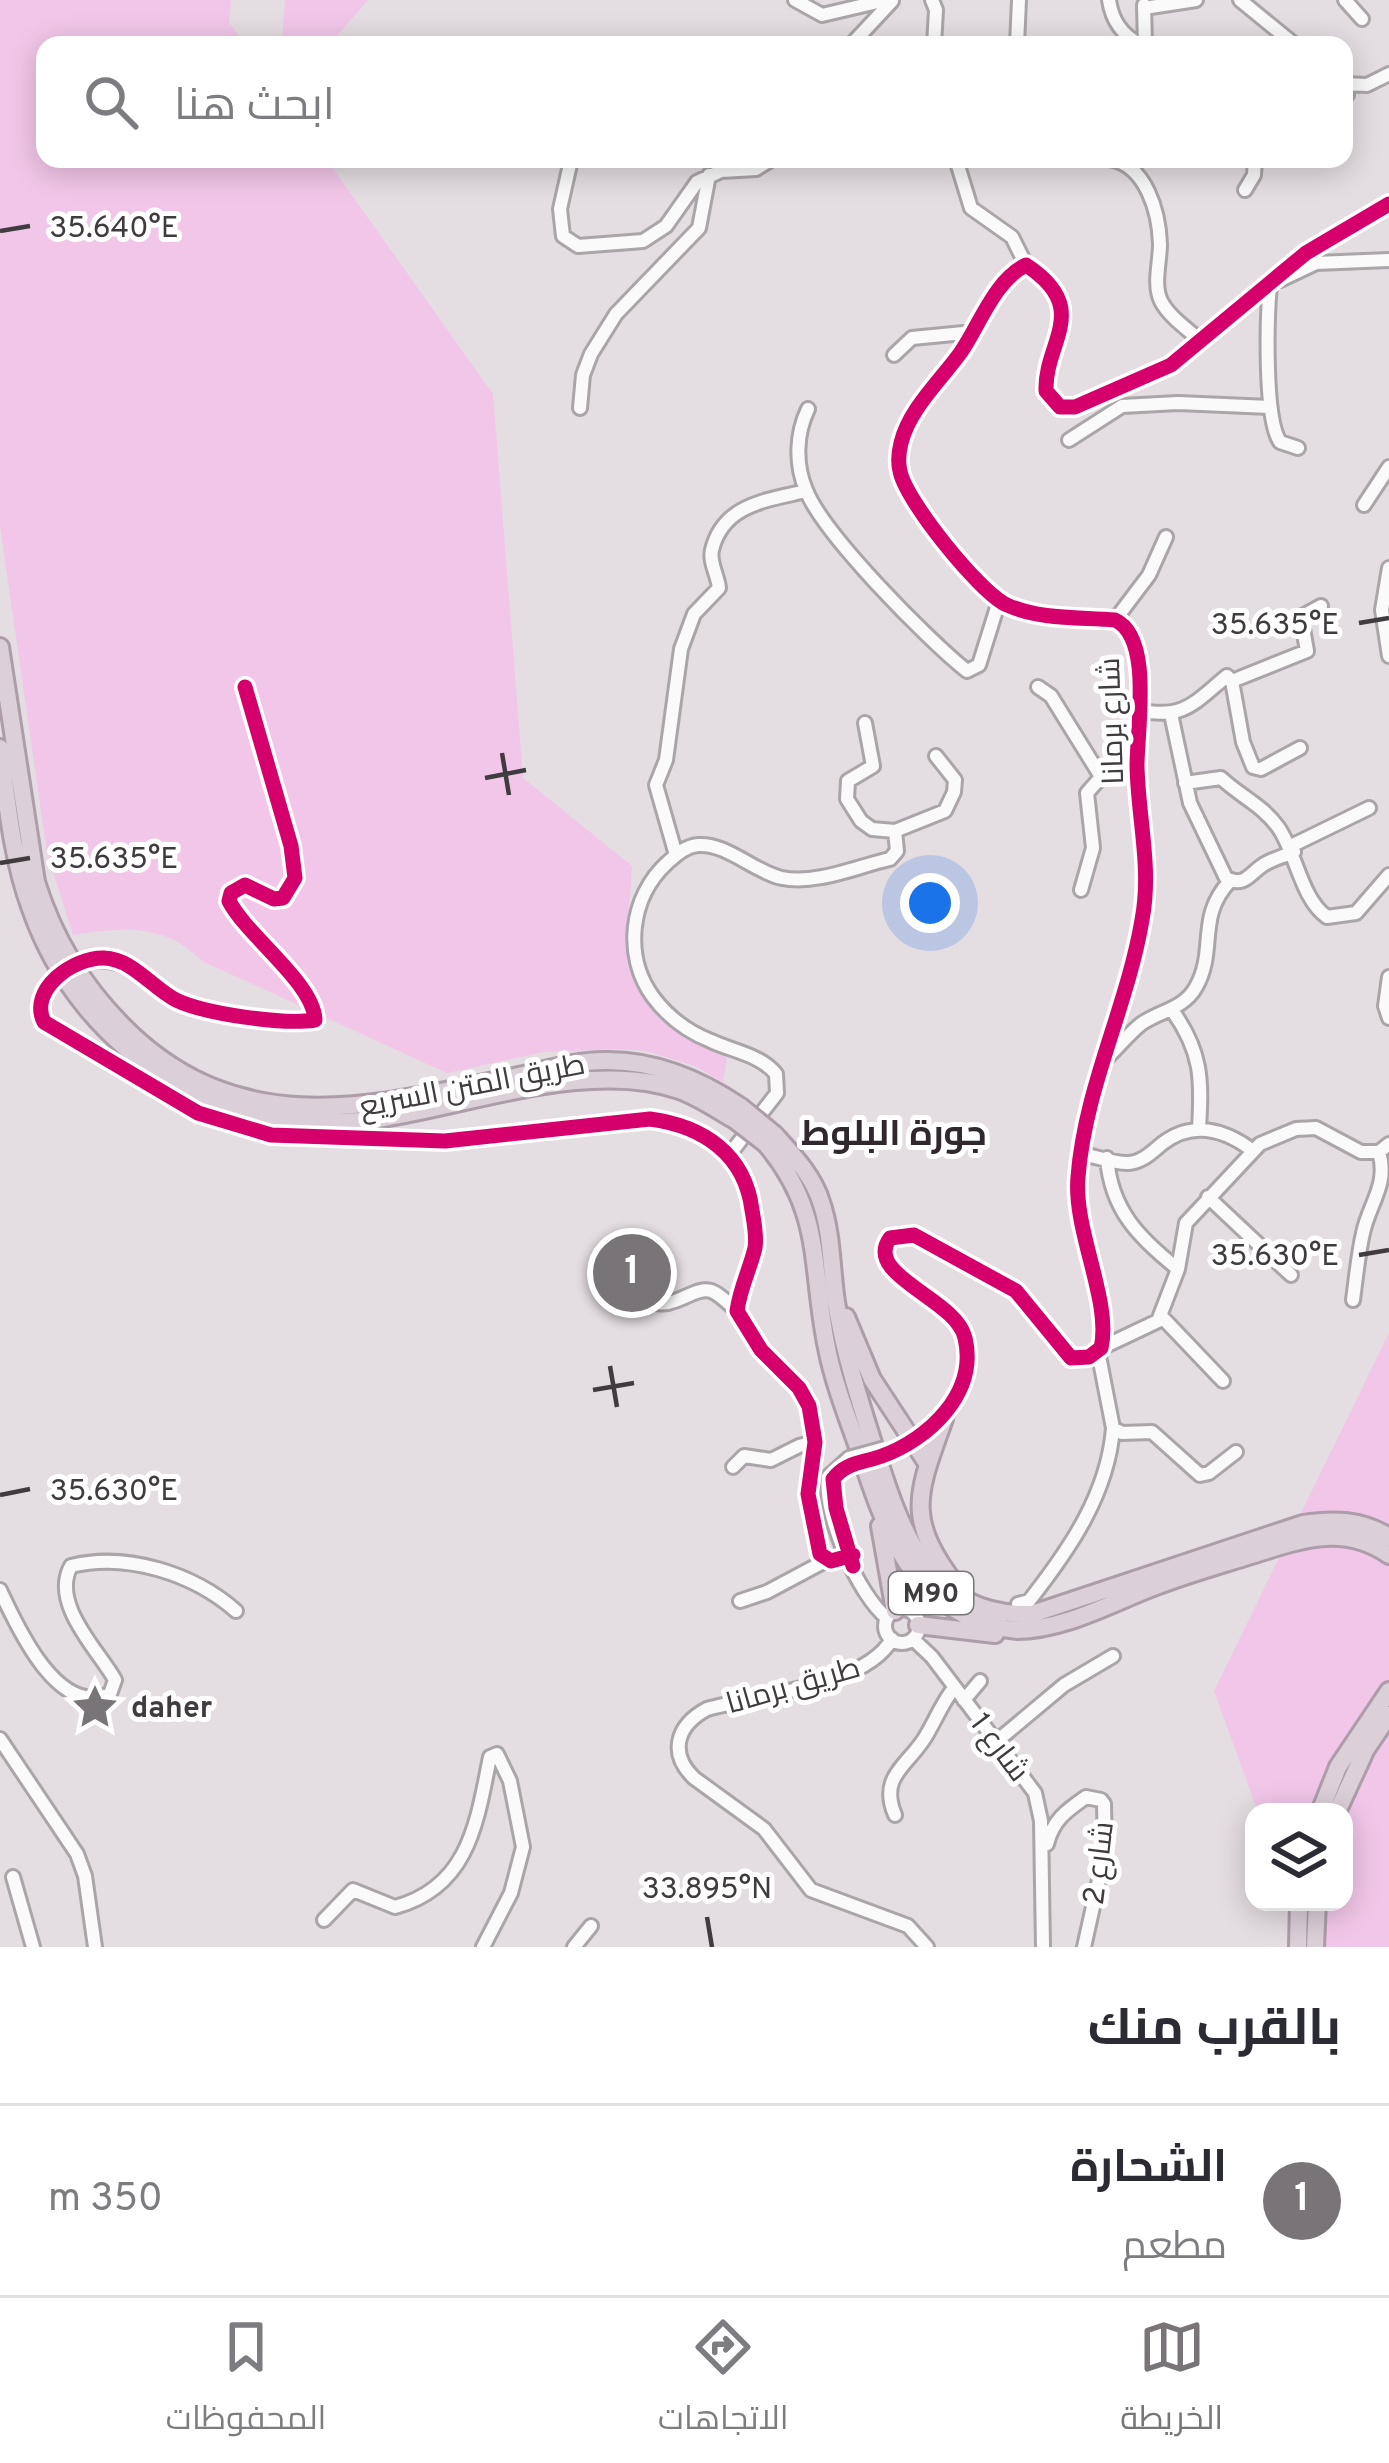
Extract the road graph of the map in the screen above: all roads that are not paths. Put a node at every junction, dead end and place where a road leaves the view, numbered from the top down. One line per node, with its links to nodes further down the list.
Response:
1 (795, 0): 2 (street)
2 (890, 0): 12 (street)
3 (932, 0): 11 (street)
4 (1019, 0): 15 (street)
5 (1108, 0): 16 (street)
6 (1196, 0): 9 (street)
7 (1240, 0): 18 (street)
8 (1345, 0): 10 (street)
9 (1144, 4): 17 (street)
10 (1363, 19)
11 (936, 22): 13 (street); 14 (street)
12 (859, 36)
13 (935, 36)
14 (944, 36)
15 (1017, 36)
16 (1129, 36)
17 (1143, 36)
18 (1284, 36)
19 (1389, 74): 20 (street)
20 (1353, 90)
21 (569, 168): 26 (street)
22 (758, 168): 26 (street)
23 (959, 168): 30 (street)
24 (1131, 168): 33 (street)
25 (1254, 168): 27 (street)
26 (709, 176): 37 (street)
27 (1245, 190)
28 (1389, 204): 31 (street)
29 (1389, 260): 31 (street)
30 (1026, 265): 32 (street, شارع برمانا); 35 (street)
31 (1273, 284): 33 (street); 36 (street)
32 (974, 332): 34 (street); 47 (street, شارع برمانا)
33 (1202, 342): 35 (street)
34 (894, 355)
35 (1100, 398): 38 (street)
36 (1270, 407): 38 (street); 41 (street)
37 (580, 408)
38 (1115, 408): 40 (street)
39 (808, 409): 43 (street)
40 (1069, 440)
41 (1298, 448)
42 (1389, 466): 44 (street)
43 (806, 491): 47 (street); 67 (street)
44 (1364, 506)
45 (1166, 538): 49 (street)
46 (1389, 568): 51 (street)
47 (999, 601): 49 (street, شارع برمانا)
48 (1321, 606): 52 (street)
49 (1115, 620): 55 (street, شارع برمانا)
50 (0, 647): 75 (highway, طريق المتن السريع / M90)
51 (1389, 656)
52 (1232, 681): 56 (street); 60 (street)
53 (245, 687): 80 (street, bridge)
54 (1037, 687): 62 (street)
55 (1138, 710): 56 (street); 58 (street, شارع برمانا)
56 (1172, 714): 63 (street)
57 (866, 723): 65 (street)
58 (1137, 736): 62 (street); 74 (street, شارع برمانا)
59 (0, 748): 75 (highway, طريق المتن السريع / M90)
60 (1300, 748)
61 (936, 756): 65 (street)
62 (1100, 775): 70 (street)
63 (1185, 783): 66 (street); 69 (street)
64 (1369, 808): 66 (street)
65 (895, 831): 67 (street)
66 (1293, 849): 68 (street); 69 (street)
67 (676, 855): 80 (street)
68 (1389, 875)
69 (1230, 881): 72 (street)
70 (1081, 890)
71 (1389, 977): 73 (street)
72 (1172, 1010): 74 (street); 76 (street)
73 (1389, 1018)
74 (1100, 1065): 81 (street, شارع برمانا)
75 (738, 1114): 77 (highway, طريق المتن السريع / M90, bridge)
76 (1199, 1129): 79 (street); 82 (street)
77 (770, 1140): 87 (highway, طريق المتن السريع / M90); 100 (highway, طريق المتن السريع / M90)
78 (1384, 1148): 79 (street); 88 (street)
79 (1252, 1150): 83 (street)
80 (730, 1154): 89 (street)
81 (1081, 1154): 82 (street); 91 (street, شارع برمانا)
82 (1108, 1159): 84 (street)
83 (1208, 1197): 84 (street); 85 (street)
84 (1178, 1269): 90 (street)
85 (1291, 1275)
86 (618, 1284): 89 (street)
87 (835, 1295): 95 (highway); 107 (highway, طريق المتن السريع / M90)
88 (1353, 1300)
89 (737, 1311): 96 (street)
90 (1161, 1316): 91 (street); 92 (street)
91 (1100, 1350): 93 (street); 94 (street, شارع برمانا)
92 (1222, 1382)
93 (944, 1419): 95 (street); 98 (highway)
94 (1113, 1428): 97 (street); 108 (street)
95 (913, 1439): 98 (highway); 103 (street, bridge)
96 (815, 1442): 99 (street); 104 (street)
97 (1236, 1452)
98 (927, 1463): 107 (highway)
99 (733, 1467)
100 (879, 1507): 110 (highway); 111 (highway, طريق المتن السريع / M90)
101 (1389, 1537): 107 (highway, M90)
102 (1389, 1555): 111 (highway)
103 (851, 1559): 104 (street); 110 (street)
104 (827, 1560): 106 (street)
105 (0, 1590): 109 (street)
106 (740, 1601)
107 (970, 1603)
108 (1018, 1604)
109 (236, 1611)
110 (891, 1614): 112 (street); 113 (street)
111 (1020, 1630): 112 (highway)
112 (916, 1632): 113 (street); 116 (street, شارع 1)
113 (892, 1639): 135 (street, طريق برمانا)
114 (1113, 1656): 121 (street)
115 (980, 1681): 118 (street)
116 (954, 1688): 118 (street, شارع 1); 124 (street)
117 (1389, 1691): 122 (highway)
118 (964, 1700): 121 (street, شارع 1)
119 (1389, 1715): 123 (highway)
120 (0, 1739): 132 (street)
121 (997, 1741): 125 (street, شارع 1)
122 (1324, 1803)
123 (1341, 1803)
124 (895, 1815)
125 (1042, 1857): 136 (street, شارع 1); 137 (street, شارع 2)
126 (13, 1877): 131 (street)
127 (1299, 1911): 138 (highway)
128 (1317, 1911): 139 (highway)
129 (324, 1920): 133 (street)
130 (591, 1926): 134 (street)
131 (33, 1947)
132 (95, 1947)
133 (483, 1947)
134 (574, 1947)
135 (927, 1947)
136 (1043, 1947)
137 (1084, 1947)
138 (1298, 1947)
139 (1315, 1947)

